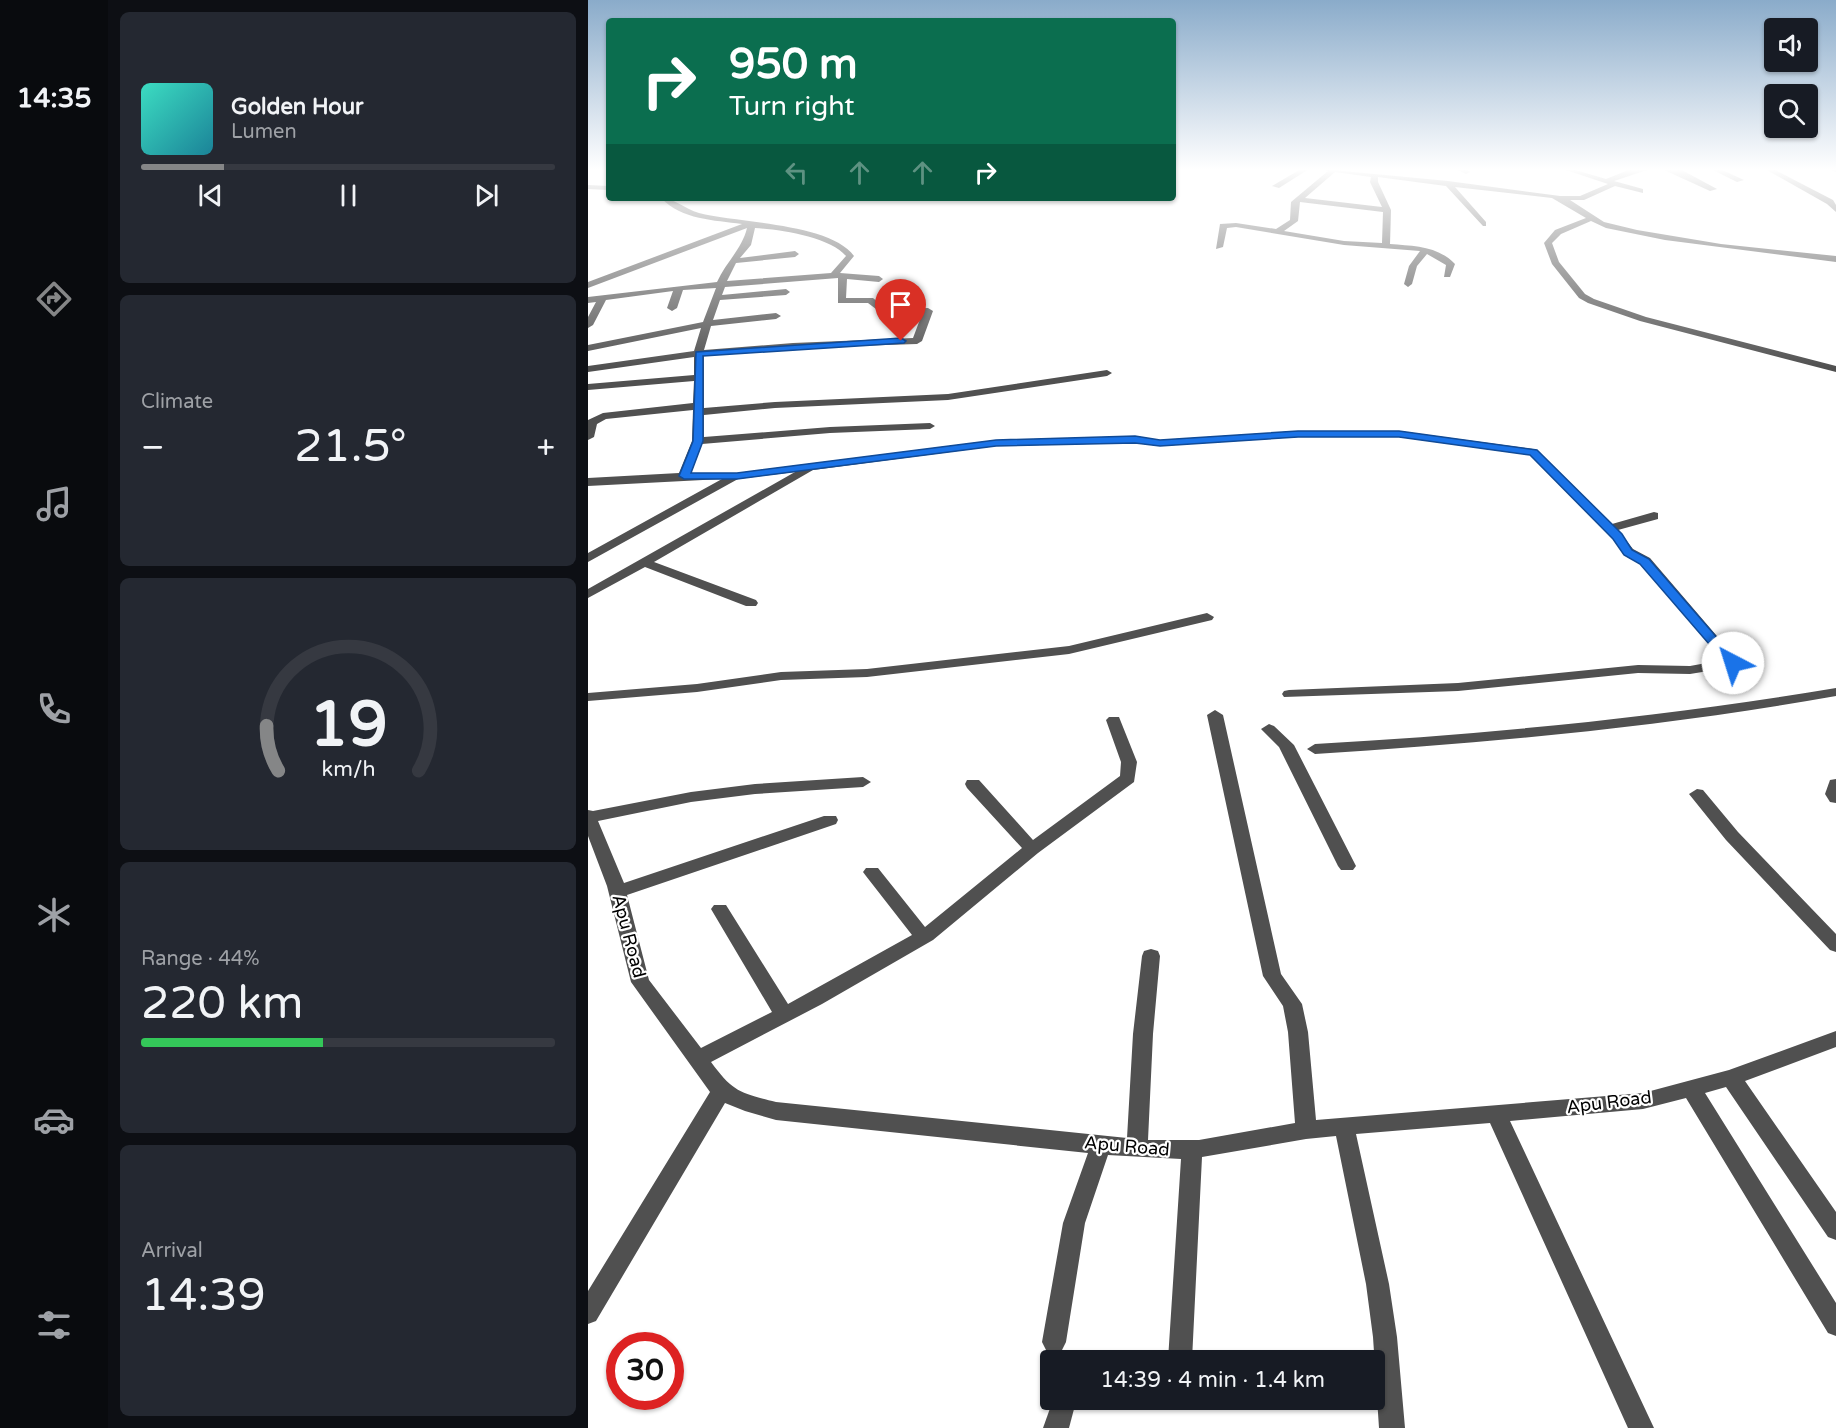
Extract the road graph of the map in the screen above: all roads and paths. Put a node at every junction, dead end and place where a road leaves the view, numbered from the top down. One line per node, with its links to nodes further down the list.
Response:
1 (722, 236): 21 (street)
2 (749, 236): 16 (street)
3 (802, 236): 17 (street)
4 (1222, 236): 12 (street)
5 (1272, 236): 10 (street)
6 (1299, 236): 11 (street)
7 (1386, 236): 11 (street)
8 (1555, 236): 35 (street)
9 (1656, 236): 15 (street)
10 (1268, 238)
11 (1386, 246): 13 (street)
12 (1219, 247)
13 (1426, 250): 18 (street); 20 (street)
14 (795, 254): 16 (street)
15 (1836, 259)
16 (733, 261): 22 (street)
17 (839, 275): 19 (street); 22 (street); 33 (street)
18 (1447, 275)
19 (879, 279)
20 (1408, 284)
21 (588, 285)
22 (721, 286): 23 (street); 26 (street)
23 (679, 288): 25 (street); 28 (street)
24 (786, 292): 26 (street)
25 (603, 298): 27 (street); 31 (street)
26 (717, 298): 30 (street)
27 (588, 300)
28 (672, 308)
29 (776, 316): 30 (street)
30 (707, 324): 32 (street); 33 (street)
31 (588, 325)
32 (588, 348)
33 (699, 354): 34 (street); 37 (street)
34 (588, 369)
35 (1836, 369)
36 (1107, 373): 39 (street)
37 (699, 378): 38 (street); 39 (street)
38 (588, 387)
39 (697, 409): 41 (street); 42 (street)
40 (930, 426): 42 (street)
41 (588, 437)
42 (698, 441): 44 (street)
43 (815, 465): 45 (street); 48 (street); 50 (street)
44 (684, 476): 45 (street); 46 (street)
45 (737, 476): 49 (street)
46 (588, 482)
47 (1654, 516): 48 (street)
48 (1609, 529): 55 (street)
49 (588, 558)
50 (645, 563): 51 (street); 52 (street)
51 (588, 594)
52 (751, 603)
53 (1207, 617): 56 (street)
54 (1836, 692): 60 (street)
55 (1289, 694)
56 (588, 697)
57 (1215, 715): 84 (street)
58 (1114, 720): 68 (street)
59 (1269, 729): 69 (street)
60 (1315, 749)
61 (863, 782): 66 (street)
62 (973, 784): 68 (street)
63 (1836, 784): 65 (street)
64 (1697, 794): 74 (street)
65 (1836, 798)
66 (589, 816): 71 (street, Apu Road)
67 (830, 820): 71 (street)
68 (1032, 849): 73 (street)
69 (1347, 866)
70 (872, 872): 73 (street)
71 (617, 892): 78 (street, Apu Road)
72 (720, 909): 76 (street)
73 (923, 937): 76 (street)
74 (1836, 945)
75 (1151, 956): 86 (street)
76 (784, 1015): 78 (street)
77 (1836, 1039): 79 (street, Apu Road)
78 (698, 1059): 81 (street, Apu Road)
79 (1731, 1078): 80 (street, Apu Road); 88 (street)
80 (1691, 1088): 82 (street, Apu Road); 90 (street)
81 (721, 1091): 85 (street, Apu Road); 89 (street)
82 (1495, 1112): 83 (street, Apu Road); 94 (street)
83 (1344, 1126): 84 (street, Apu Road); 93 (street)
84 (1306, 1130): 87 (street, Apu Road)
85 (1101, 1145): 86 (street, Apu Road); 91 (street)
86 (1137, 1148): 87 (street, Apu Road)
87 (1192, 1150): 92 (street)
88 (1836, 1230)
89 (588, 1313)
90 (1836, 1325)
91 (1054, 1342)
92 (1181, 1350)
93 (1392, 1428)
94 (1641, 1428)

